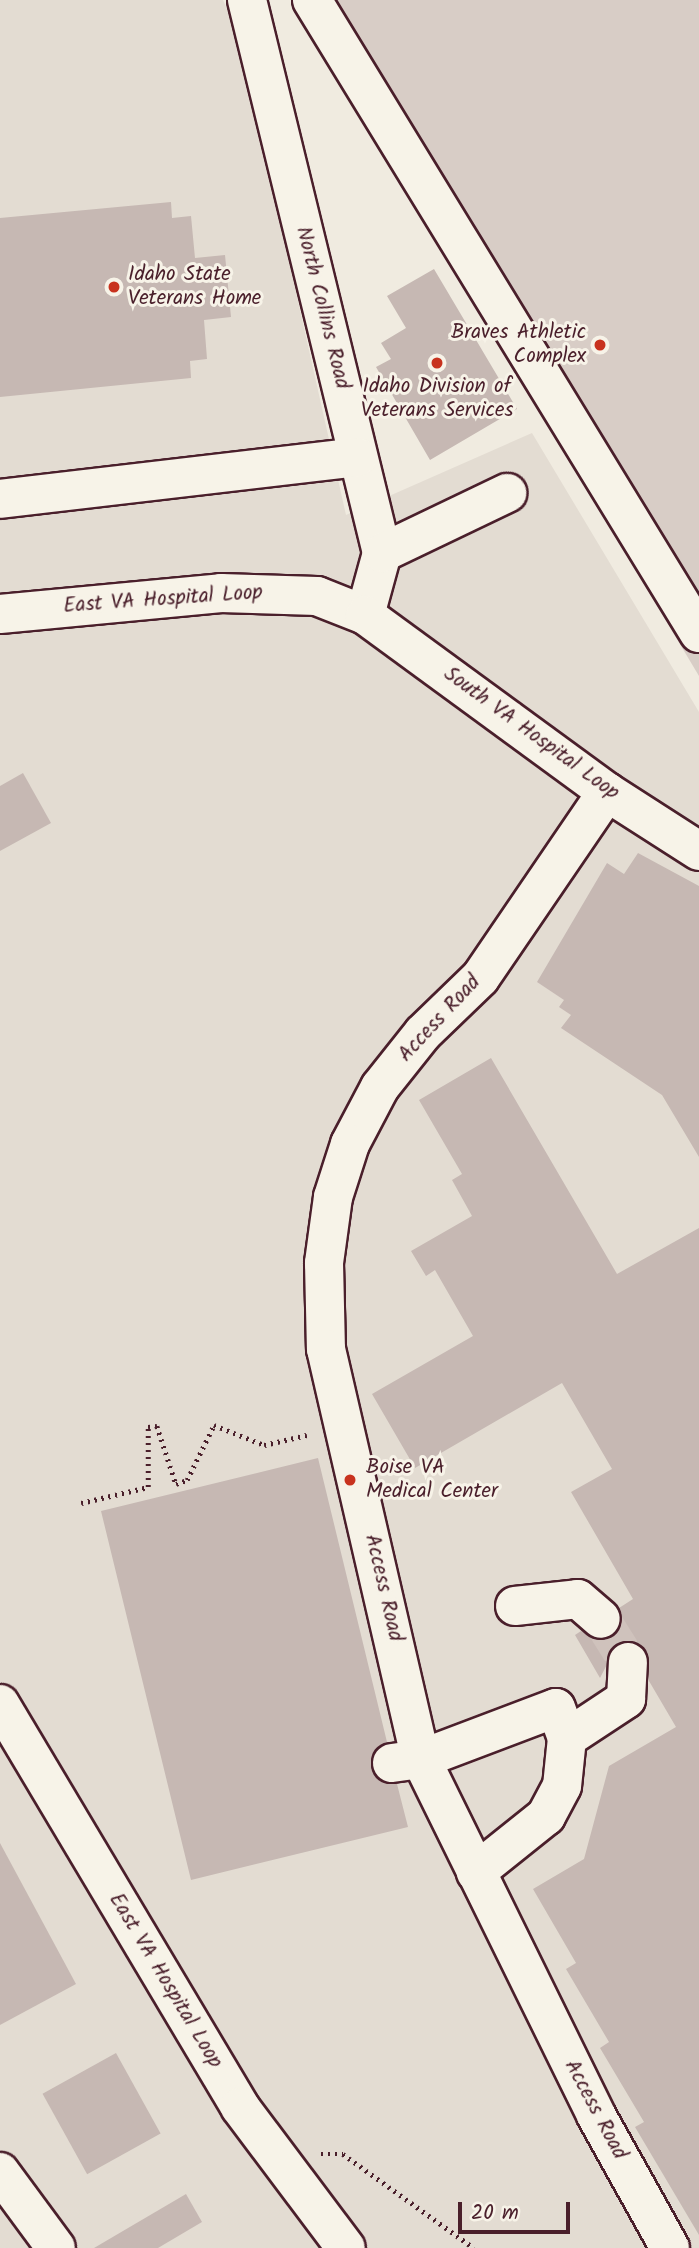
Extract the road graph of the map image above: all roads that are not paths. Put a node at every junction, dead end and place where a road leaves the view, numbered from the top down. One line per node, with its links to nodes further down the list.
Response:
1 (247, 0): 3 (street, North Collins Road)
2 (312, 0): 9 (street)
3 (358, 457): 5 (street); 6 (street, North Collins Road)
4 (506, 494): 6 (street)
5 (0, 499)
6 (382, 554): 8 (street, North Collins Road)
7 (0, 614): 8 (street, East VA Hospital Loop)
8 (365, 615): 10 (street, South VA Hospital Loop)
9 (699, 633)
10 (607, 792): 11 (street, South VA Hospital Loop); 17 (street, Access Road)
11 (699, 851)
12 (515, 1606): 13 (street)
13 (601, 1619)
14 (628, 1662): 16 (street)
15 (0, 1704): 21 (street, East VA Hospital Loop)
16 (568, 1738): 17 (street); 18 (street)
17 (407, 1761): 18 (street, Access Road)
18 (476, 1872): 22 (street, Access Road)
19 (0, 2172): 20 (street)
20 (56, 2248)
21 (346, 2248)
22 (670, 2248)

